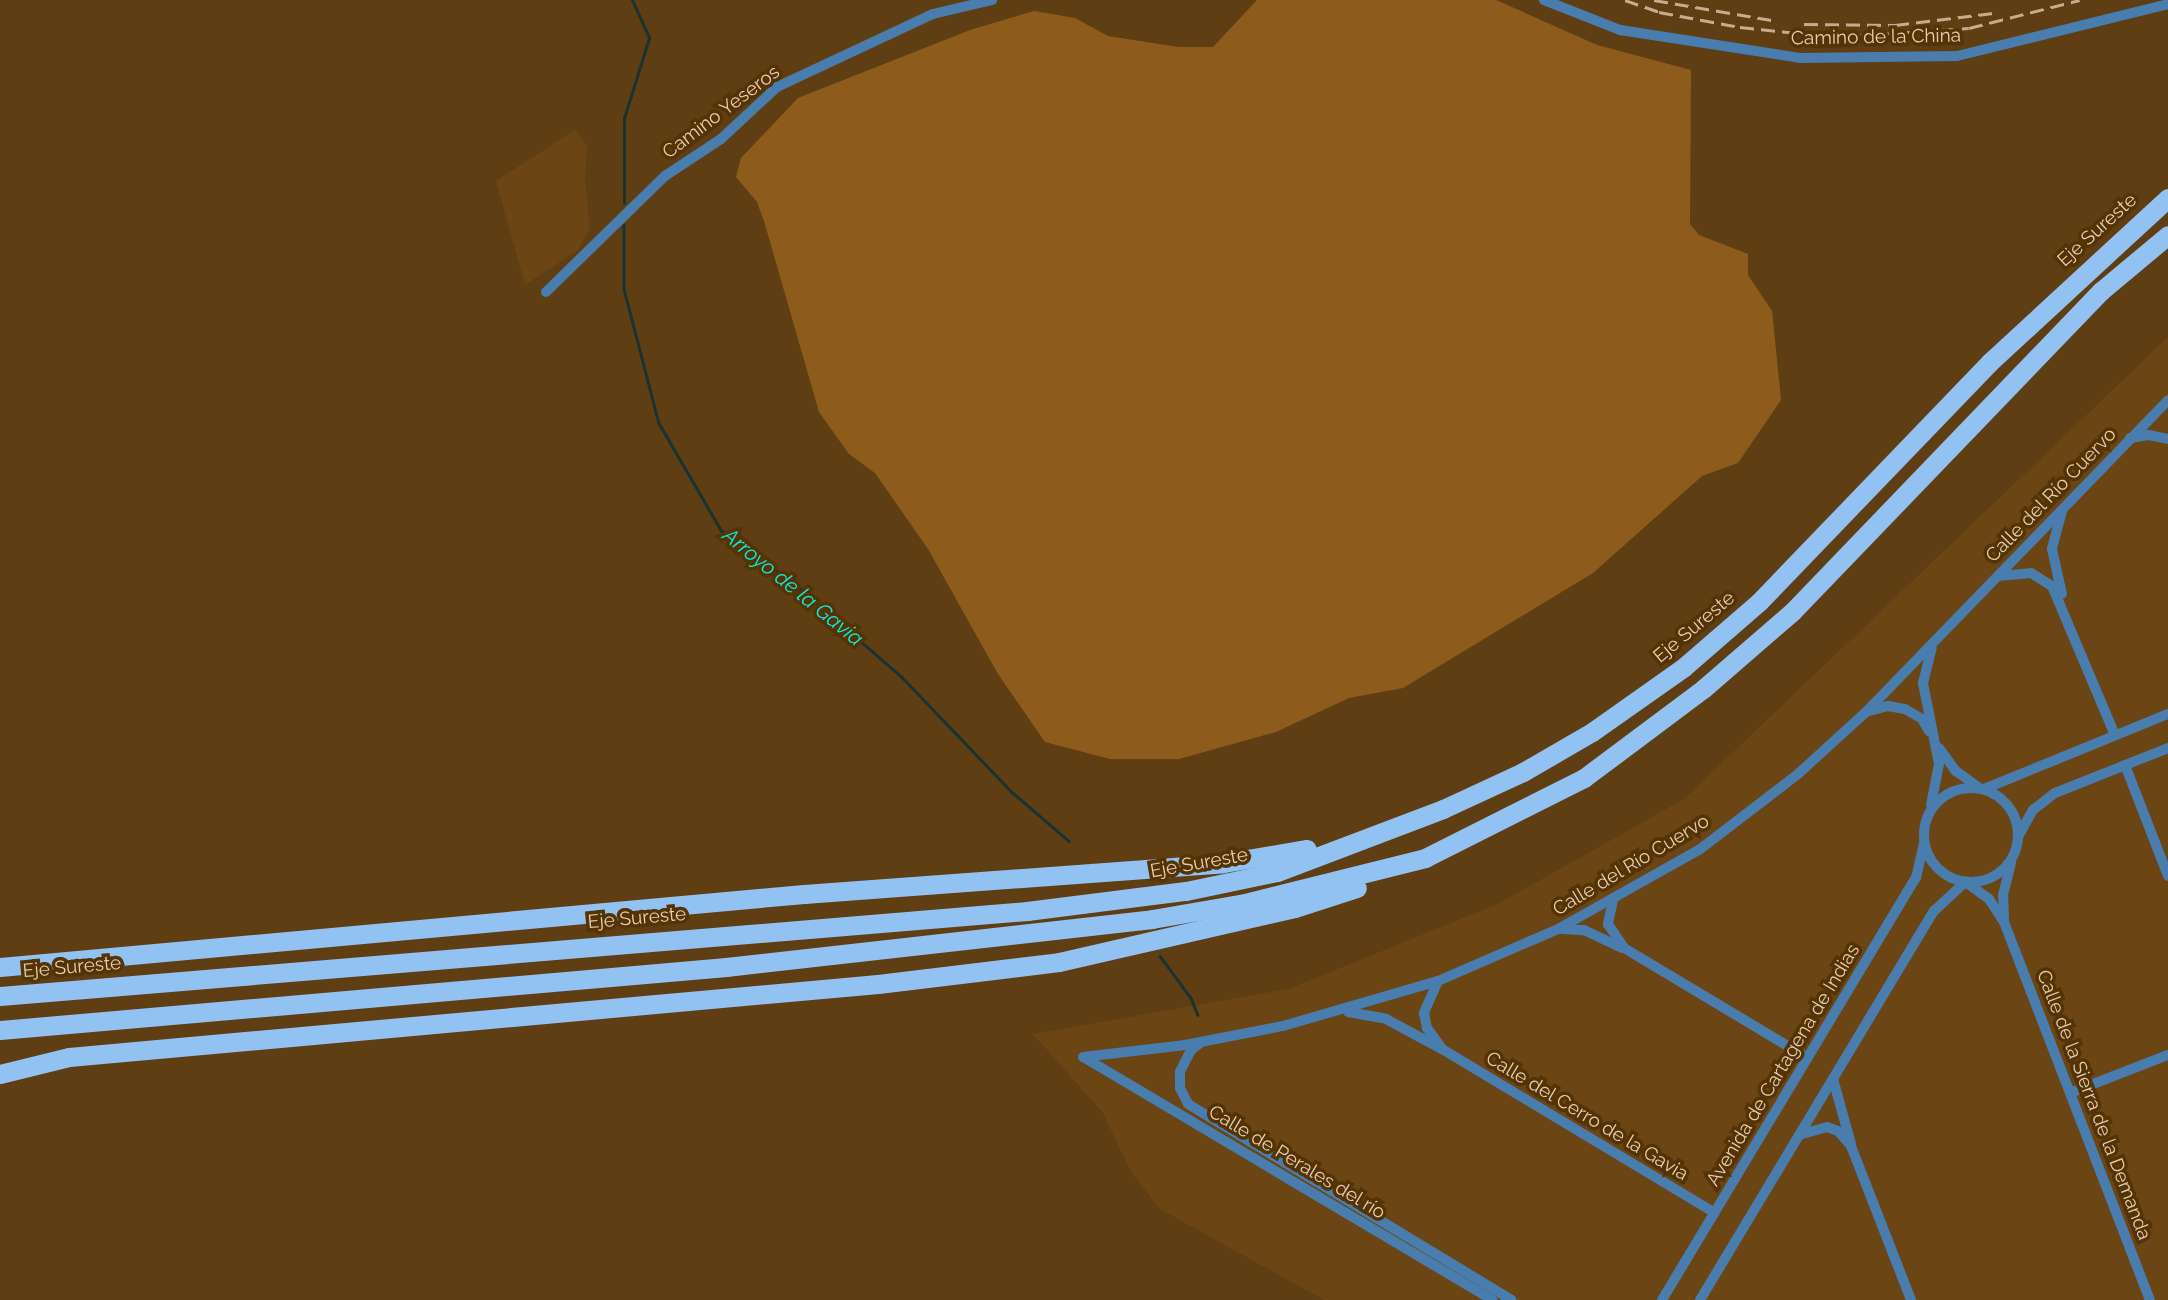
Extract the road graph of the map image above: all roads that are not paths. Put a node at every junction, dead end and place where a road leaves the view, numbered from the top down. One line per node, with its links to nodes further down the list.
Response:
1 (992, 0): 6 (street, Camino Yeseros)
2 (1544, 0): 3 (street, Camino de la China)
3 (2168, 4)
4 (2168, 198): 22 (highway, Eje Sureste)
5 (2168, 234): 26 (highway)
6 (546, 292)
7 (2168, 400): 8 (street, Calle del Río Cuervo)
8 (2130, 438): 9 (street); 10 (street, Calle del Río Cuervo)
9 (2168, 439)
10 (2064, 507): 11 (street, Calle del Río Cuervo); 12 (street)
11 (1998, 576): 12 (street); 13 (street, Calle del Río Cuervo)
12 (2063, 604): 16 (street)
13 (1935, 642): 14 (street, Calle del Río Cuervo); 17 (street)
14 (1866, 712): 17 (street); 29 (street, Calle del Río Cuervo)
15 (2168, 714): 16 (street)
16 (2115, 735): 20 (street)
17 (1935, 743): 20 (street); 21 (street)
18 (2168, 748): 19 (street)
19 (2125, 765): 23 (street); 27 (street)
20 (1982, 789): 21 (street); 23 (street)
21 (1930, 811): 24 (street)
22 (1403, 825): 34 (highway); 37 (highway, Eje Sureste)
23 (2019, 835): 25 (street)
24 (1924, 844): 28 (street); 45 (street, Avenida de Cartagena de Indias)
25 (2013, 857): 28 (street); 30 (street, Calle de la Sierra de la Demanda)
26 (1425, 858): 39 (highway); 42 (highway)
27 (2168, 876)
28 (1965, 883): 30 (street, Calle de la Sierra de la Demanda); 47 (street)
29 (1613, 900): 31 (street, Calle del Río Cuervo); 32 (street)
30 (2004, 922): 49 (street, Calle de la Sierra de la Demanda)
31 (1558, 929): 32 (street); 36 (street, Calle del Río Cuervo)
32 (1625, 948): 45 (street)
33 (0, 954): 34 (highway)
34 (114, 955): 35 (highway)
35 (0, 967)
36 (1438, 981): 38 (street, Calle del Río Cuervo); 41 (street, Calle del Cerro de la Gavia)
37 (0, 996)
38 (1340, 1012): 40 (street, Calle del Río Cuervo); 41 (street, Calle del Cerro de la Gavia)
39 (0, 1030)
40 (1201, 1042): 44 (street, Calle del Río Cuervo); 54 (street, Calle de Perales del río)
41 (1442, 1049): 52 (street, Calle del Cerro de la Gavia)
42 (135, 1053): 46 (highway); 48 (highway)
43 (2168, 1055): 49 (street)
44 (1083, 1057): 53 (street, Calle de Perales del río)
45 (1808, 1058): 52 (street, Avenida de Cartagena de Indias)
46 (0, 1074)
47 (1833, 1079): 50 (street); 51 (street)
48 (0, 1087)
49 (2070, 1093): 58 (street, Calle de la Sierra de la Demanda)
50 (1799, 1135): 51 (street); 56 (street)
51 (1851, 1146): 57 (street)
52 (1714, 1213): 55 (street, Avenida de Cartagena de Indias)
53 (1493, 1300)
54 (1511, 1300)
55 (1662, 1300)
56 (1700, 1300)
57 (1911, 1300)
58 (2150, 1300)

